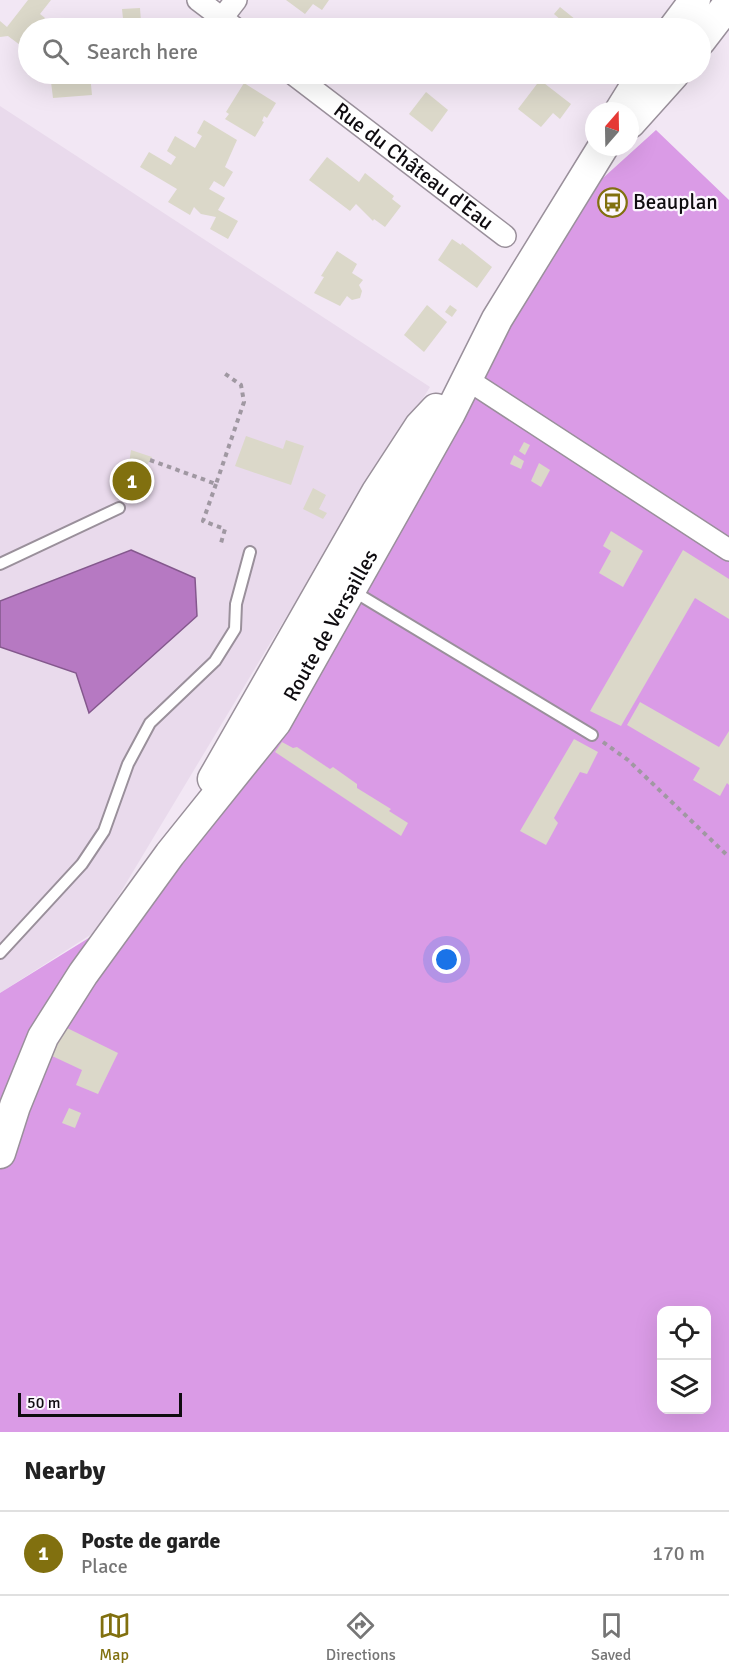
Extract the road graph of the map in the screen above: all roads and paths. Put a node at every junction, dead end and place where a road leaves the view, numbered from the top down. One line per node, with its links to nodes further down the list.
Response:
1 (198, 0): 5 (street)
2 (236, 0): 6 (street)
3 (695, 0): 7 (main road)
4 (729, 3): 8 (main road)
5 (221, 18)
6 (230, 18)
7 (682, 18)
8 (711, 27)
9 (306, 84): 15 (street, Rue du Château d'Eau)
10 (637, 84): 12 (main road)
11 (665, 84): 13 (main road)
12 (626, 102)
13 (639, 113)
14 (600, 156): 17 (main road, Route de Versailles)
15 (505, 236)
16 (224, 373): 19 (path)
17 (465, 378): 22 (street); 25 (main road, Route de Versailles)
18 (150, 460): 19 (path)
19 (216, 484): 21 (path)
20 (119, 508): 24 (lane)
21 (220, 543)
22 (729, 550)
23 (250, 552): 28 (lane)
24 (0, 564)
25 (340, 584): 26 (lane); 29 (main road, Route de Versailles)
26 (592, 735): 27 (path)
27 (729, 857)
28 (0, 953)
29 (0, 1154)

